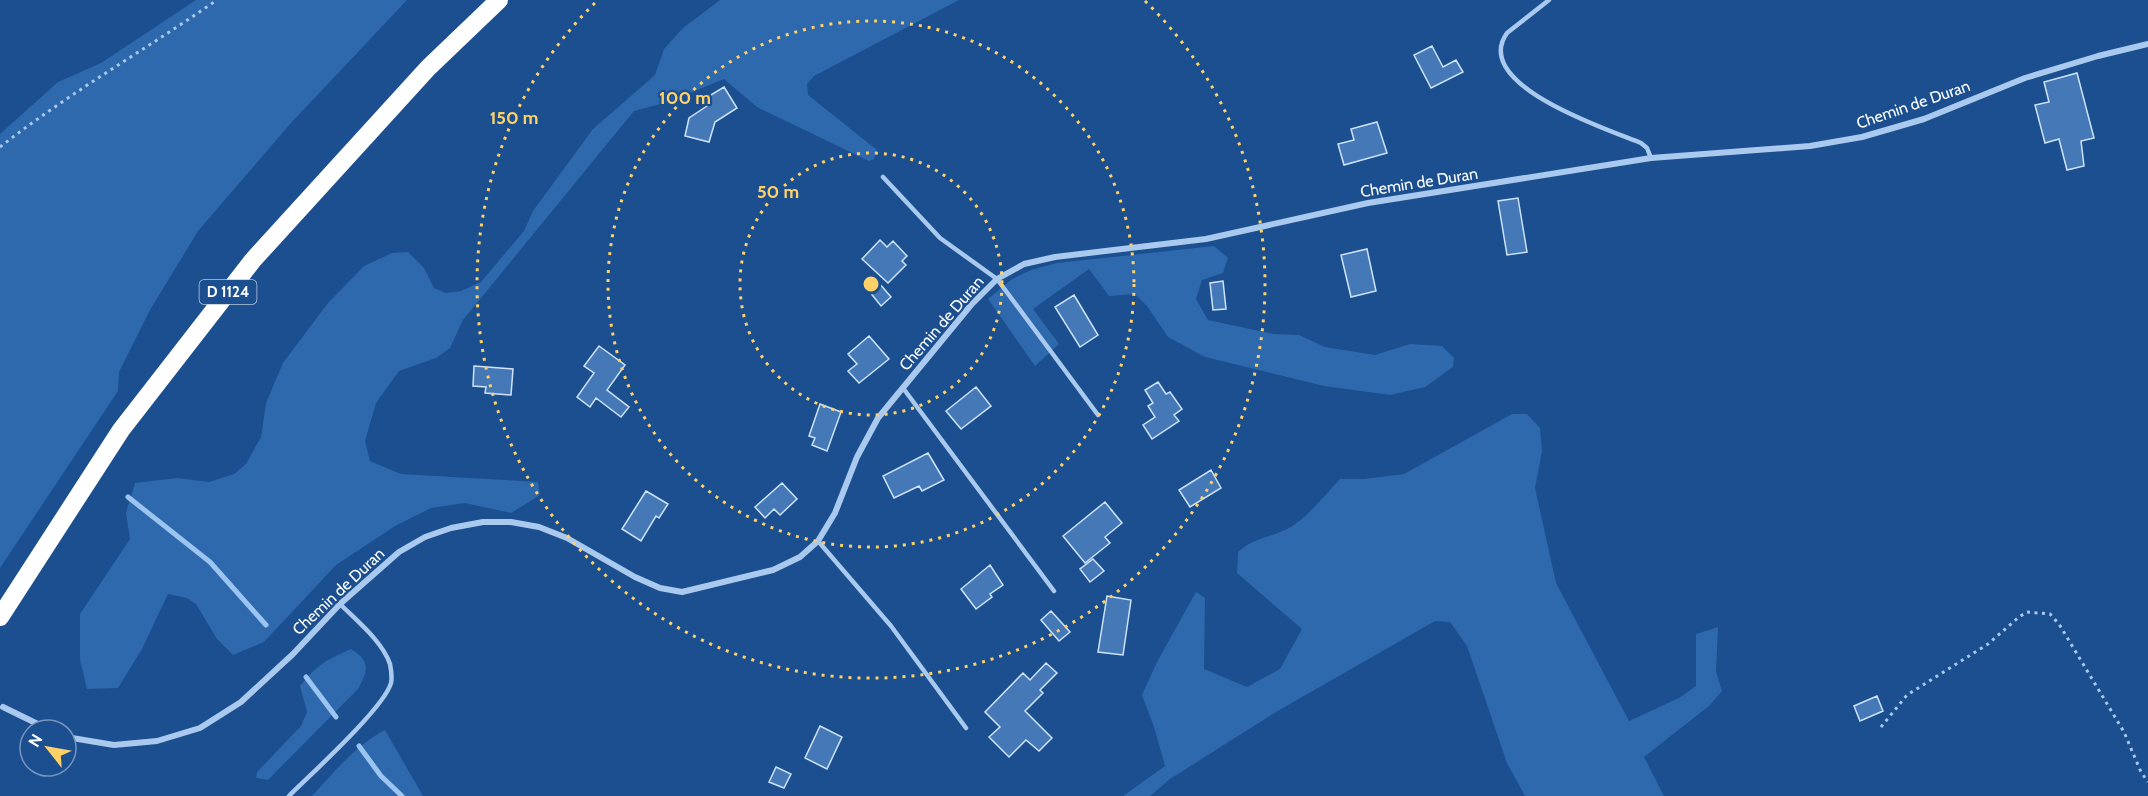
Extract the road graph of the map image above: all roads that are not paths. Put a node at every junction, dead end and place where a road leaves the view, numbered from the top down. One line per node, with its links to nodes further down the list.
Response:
1 (499, 0): 12 (highway, D 1124)
2 (1549, 0): 4 (lane)
3 (2148, 44): 4 (street, Chemin de Duran)
4 (1651, 158): 6 (street, Chemin de Duran)
5 (883, 177): 6 (lane)
6 (997, 279): 7 (street, Chemin de Duran); 8 (lane)
7 (903, 388): 9 (street, Chemin de Duran); 10 (lane)
8 (1098, 415)
9 (818, 541): 11 (street, Chemin de Duran); 15 (lane)
10 (1054, 591)
11 (340, 604): 16 (street, Chemin de Duran); 17 (lane)
12 (0, 617)
13 (3, 707): 14 (street)
14 (25, 718)
15 (966, 728)
16 (78, 739)
17 (289, 796)

